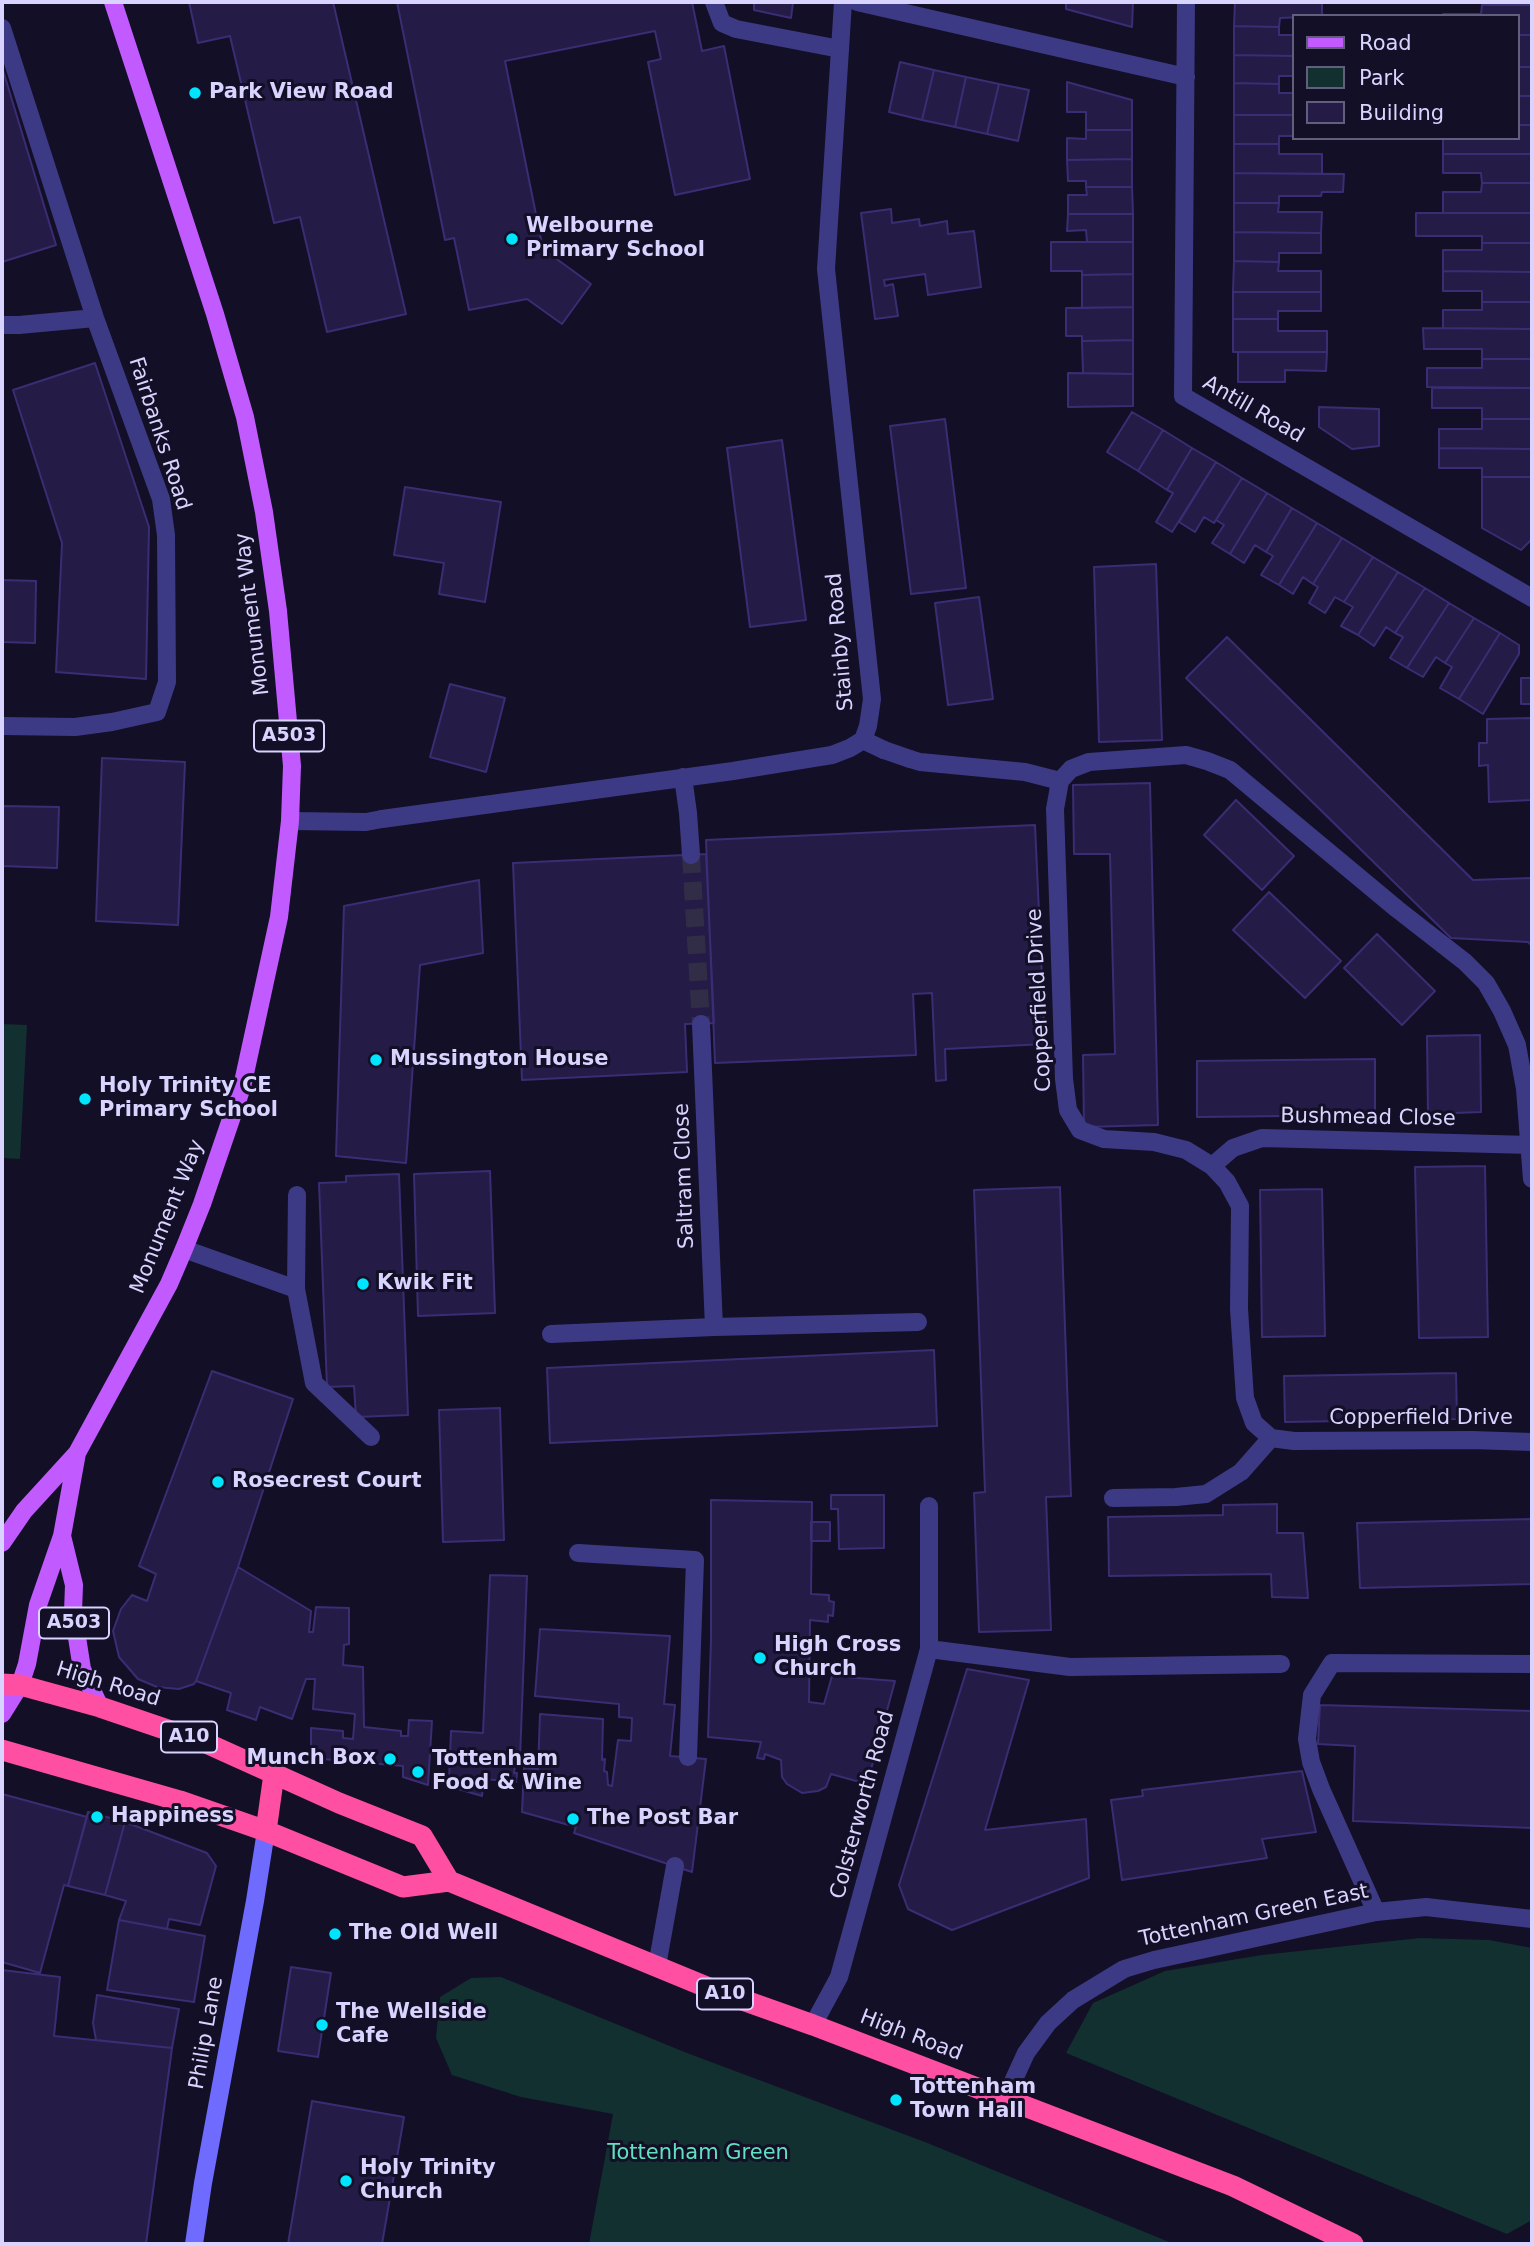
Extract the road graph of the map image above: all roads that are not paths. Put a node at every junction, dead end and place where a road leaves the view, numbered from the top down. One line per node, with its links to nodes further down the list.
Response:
1 (113, 2): 16 (main road, Monument Way / A503)
2 (714, 2): 7 (street)
3 (843, 2): 7 (street, Stainby Road)
4 (857, 2): 8 (street)
5 (1186, 2): 8 (street, Antill Road)
6 (2, 28): 9 (street, Fairbanks Road)
7 (840, 50): 13 (street, Stainby Road)
8 (1186, 77): 11 (street, Antill Road)
9 (95, 318): 10 (street); 12 (street, Fairbanks Road)
10 (2, 325)
11 (1532, 598)
12 (2, 726)
13 (863, 740): 14 (street, Stainby Road); 15 (street)
14 (682, 777): 16 (street, Stainby Road); 17 (street)
15 (1060, 781): 19 (street); 20 (street, Copperfield Drive)
16 (290, 821): 23 (main road, Monument Way / A503)
17 (691, 855)
18 (701, 1024): 26 (street, Saltram Close)
19 (1531, 1145): 20 (street, Bushmead Close); 21 (street)
20 (1212, 1166): 29 (street, Copperfield Drive)
21 (1532, 1179)
22 (297, 1195): 24 (street)
23 (184, 1249): 24 (street); 31 (main road, Monument Way / A503)
24 (296, 1289): 28 (street)
25 (918, 1322): 26 (street)
26 (714, 1327): 27 (street)
27 (551, 1334)
28 (371, 1437)
29 (1271, 1438): 30 (street, Copperfield Drive); 32 (street)
30 (1532, 1442)
31 (77, 1453): 34 (main road, Monument Way / A503); 36 (main road, Monument Way / A503)
32 (1113, 1498)
33 (929, 1506): 39 (street, Colsterworth Road)
34 (24, 1511): 35 (main road); 37 (main road, Monument Way)
35 (2, 1517)
36 (62, 1535): 42 (main road, Monument Way / A503); 43 (main road, A503)
37 (2, 1542)
38 (578, 1553): 46 (street)
39 (929, 1649): 40 (street); 54 (street, Colsterworth Road)
40 (1281, 1664)
41 (1532, 1664): 51 (street)
42 (11, 1684): 43 (highway, High Road / A10); 44 (main road, Monument Way / A503)
43 (100, 1707): 47 (highway, High Road / A10)
44 (2, 1714)
45 (2, 1751): 48 (highway, High Road / A10)
46 (688, 1758)
47 (274, 1774): 48 (highway); 50 (highway, High Road / A10)
48 (266, 1830): 50 (highway, High Road / A10); 56 (main road, Philip Lane)
49 (675, 1866): 53 (street)
50 (449, 1881): 53 (highway, High Road / A10)
51 (1376, 1912): 52 (street, Tottenham Green East); 55 (street, Tottenham Green East)
52 (1532, 1919)
53 (657, 1966): 54 (highway, High Road / A10)
54 (813, 2025): 55 (highway, High Road / A10)
55 (1005, 2099): 57 (highway, High Road / A10)
56 (194, 2244)
57 (1353, 2244)

